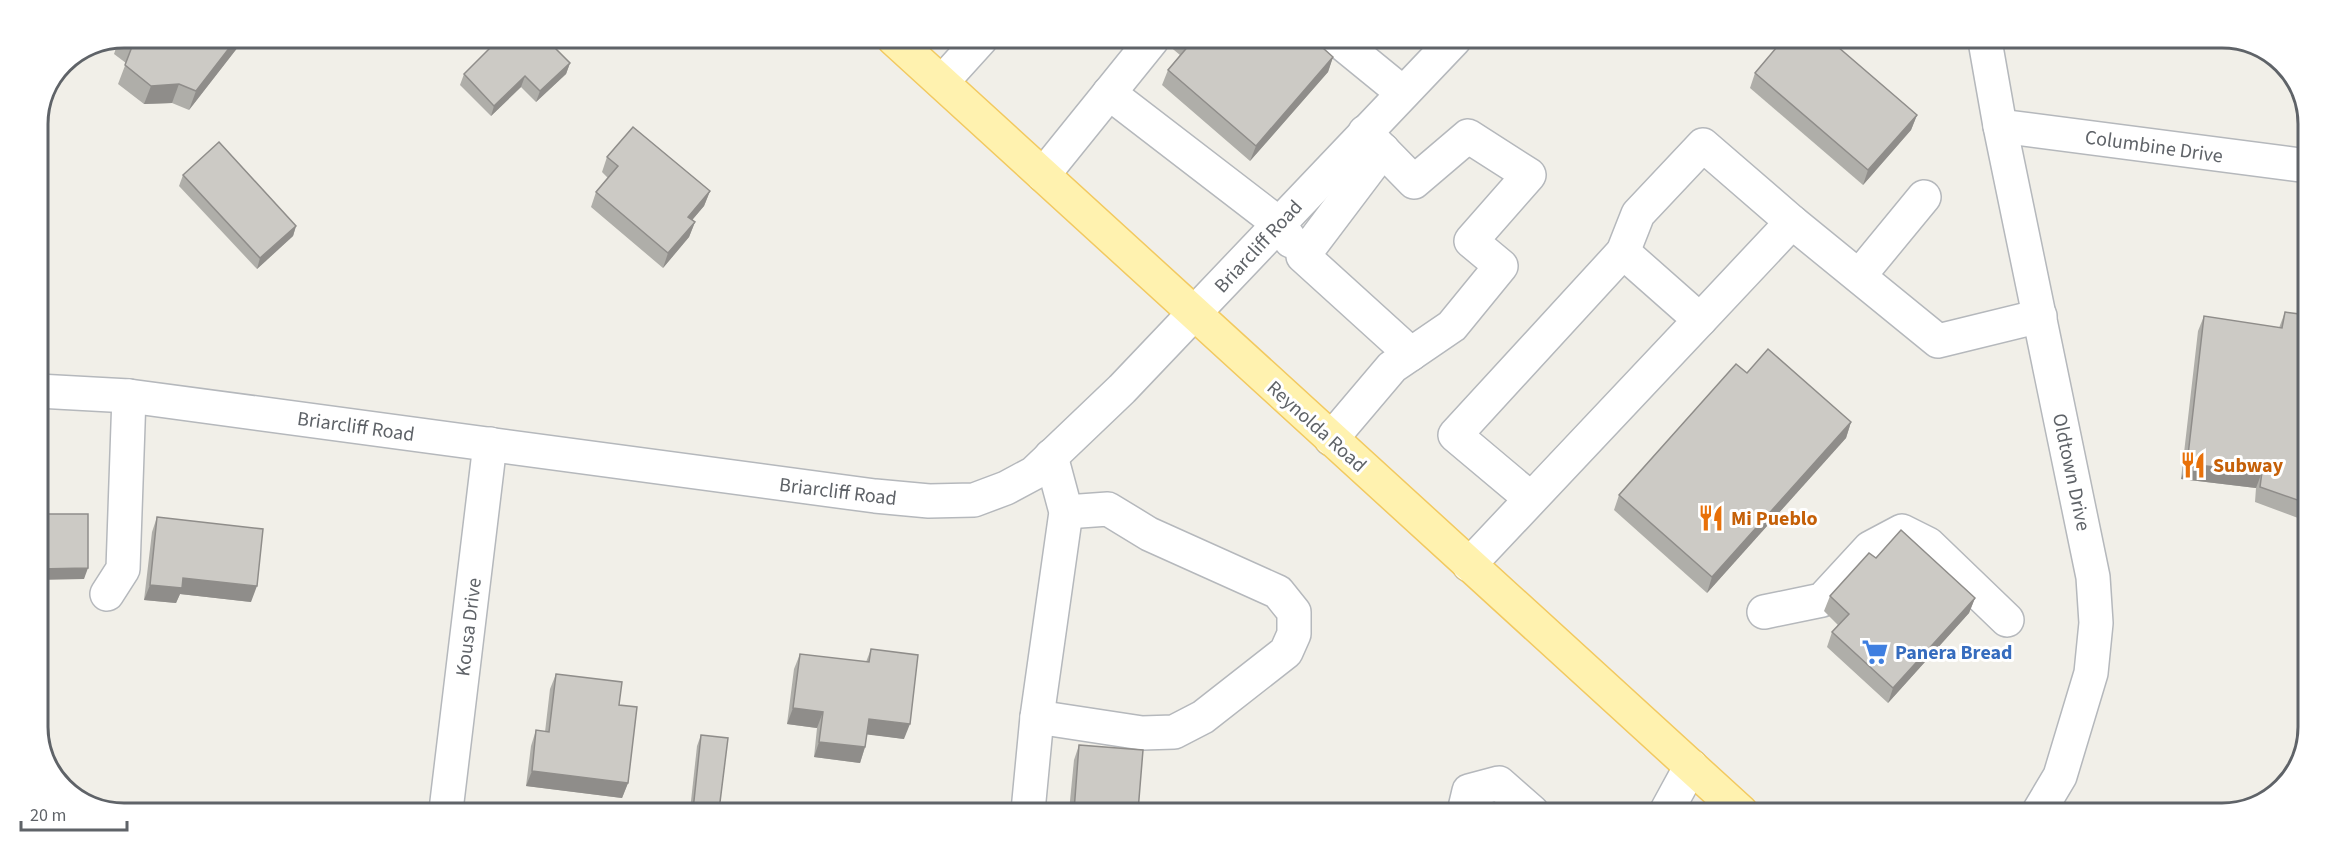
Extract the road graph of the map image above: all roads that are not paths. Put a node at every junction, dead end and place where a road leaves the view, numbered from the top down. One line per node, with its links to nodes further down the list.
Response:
1 (904, 48): 7 (main road, Reynolda Road)
2 (973, 48): 7 (street)
3 (1146, 48): 8 (street)
4 (1353, 48): 9 (street)
5 (1446, 48): 9 (street, Briarcliff Road)
6 (1986, 48): 10 (street, Oldtown Drive)
7 (942, 82): 13 (main road, Reynolda Road)
8 (1109, 93): 13 (street); 16 (street)
9 (1404, 93): 11 (street, Briarcliff Road)
10 (2000, 126): 12 (street, Columbine Drive); 21 (street, Oldtown Drive)
11 (1374, 141): 16 (street, Briarcliff Road); 18 (street); 23 (street)
12 (2298, 165)
13 (1042, 175): 20 (main road, Reynolda Road)
14 (1924, 197): 19 (street)
15 (1792, 222): 17 (street); 19 (street); 22 (street)
16 (1278, 223): 18 (street); 20 (street, Briarcliff Road)
17 (1623, 252): 22 (street); 29 (street)
18 (1303, 256): 23 (street)
19 (1858, 276): 21 (street)
20 (1194, 314): 26 (main road, Reynolda Road); 28 (street, Briarcliff Road)
21 (2040, 316): 43 (street, Oldtown Drive)
22 (1700, 320): 29 (street)
23 (1411, 354): 26 (street)
24 (48, 392): 25 (street, Briarcliff Road)
25 (129, 396): 27 (street, Briarcliff Road); 32 (street)
26 (1331, 439): 31 (main road, Reynolda Road)
27 (490, 444): 28 (street, Briarcliff Road); 37 (street, Kousa Drive)
28 (1051, 456): 30 (street)
29 (1530, 498): 31 (street)
30 (1066, 512): 35 (street); 35 (street)
31 (1469, 565): 36 (main road, Reynolda Road)
32 (107, 594)
33 (1764, 612): 34 (street)
34 (2007, 620)
35 (1037, 717): 38 (street)
36 (1691, 766): 41 (street); 42 (main road, Reynolda Road)
37 (447, 803)
38 (1029, 803)
39 (1466, 803): 40 (street)
40 (1522, 803)
41 (1671, 803)
42 (1730, 803)
43 (2044, 803)

